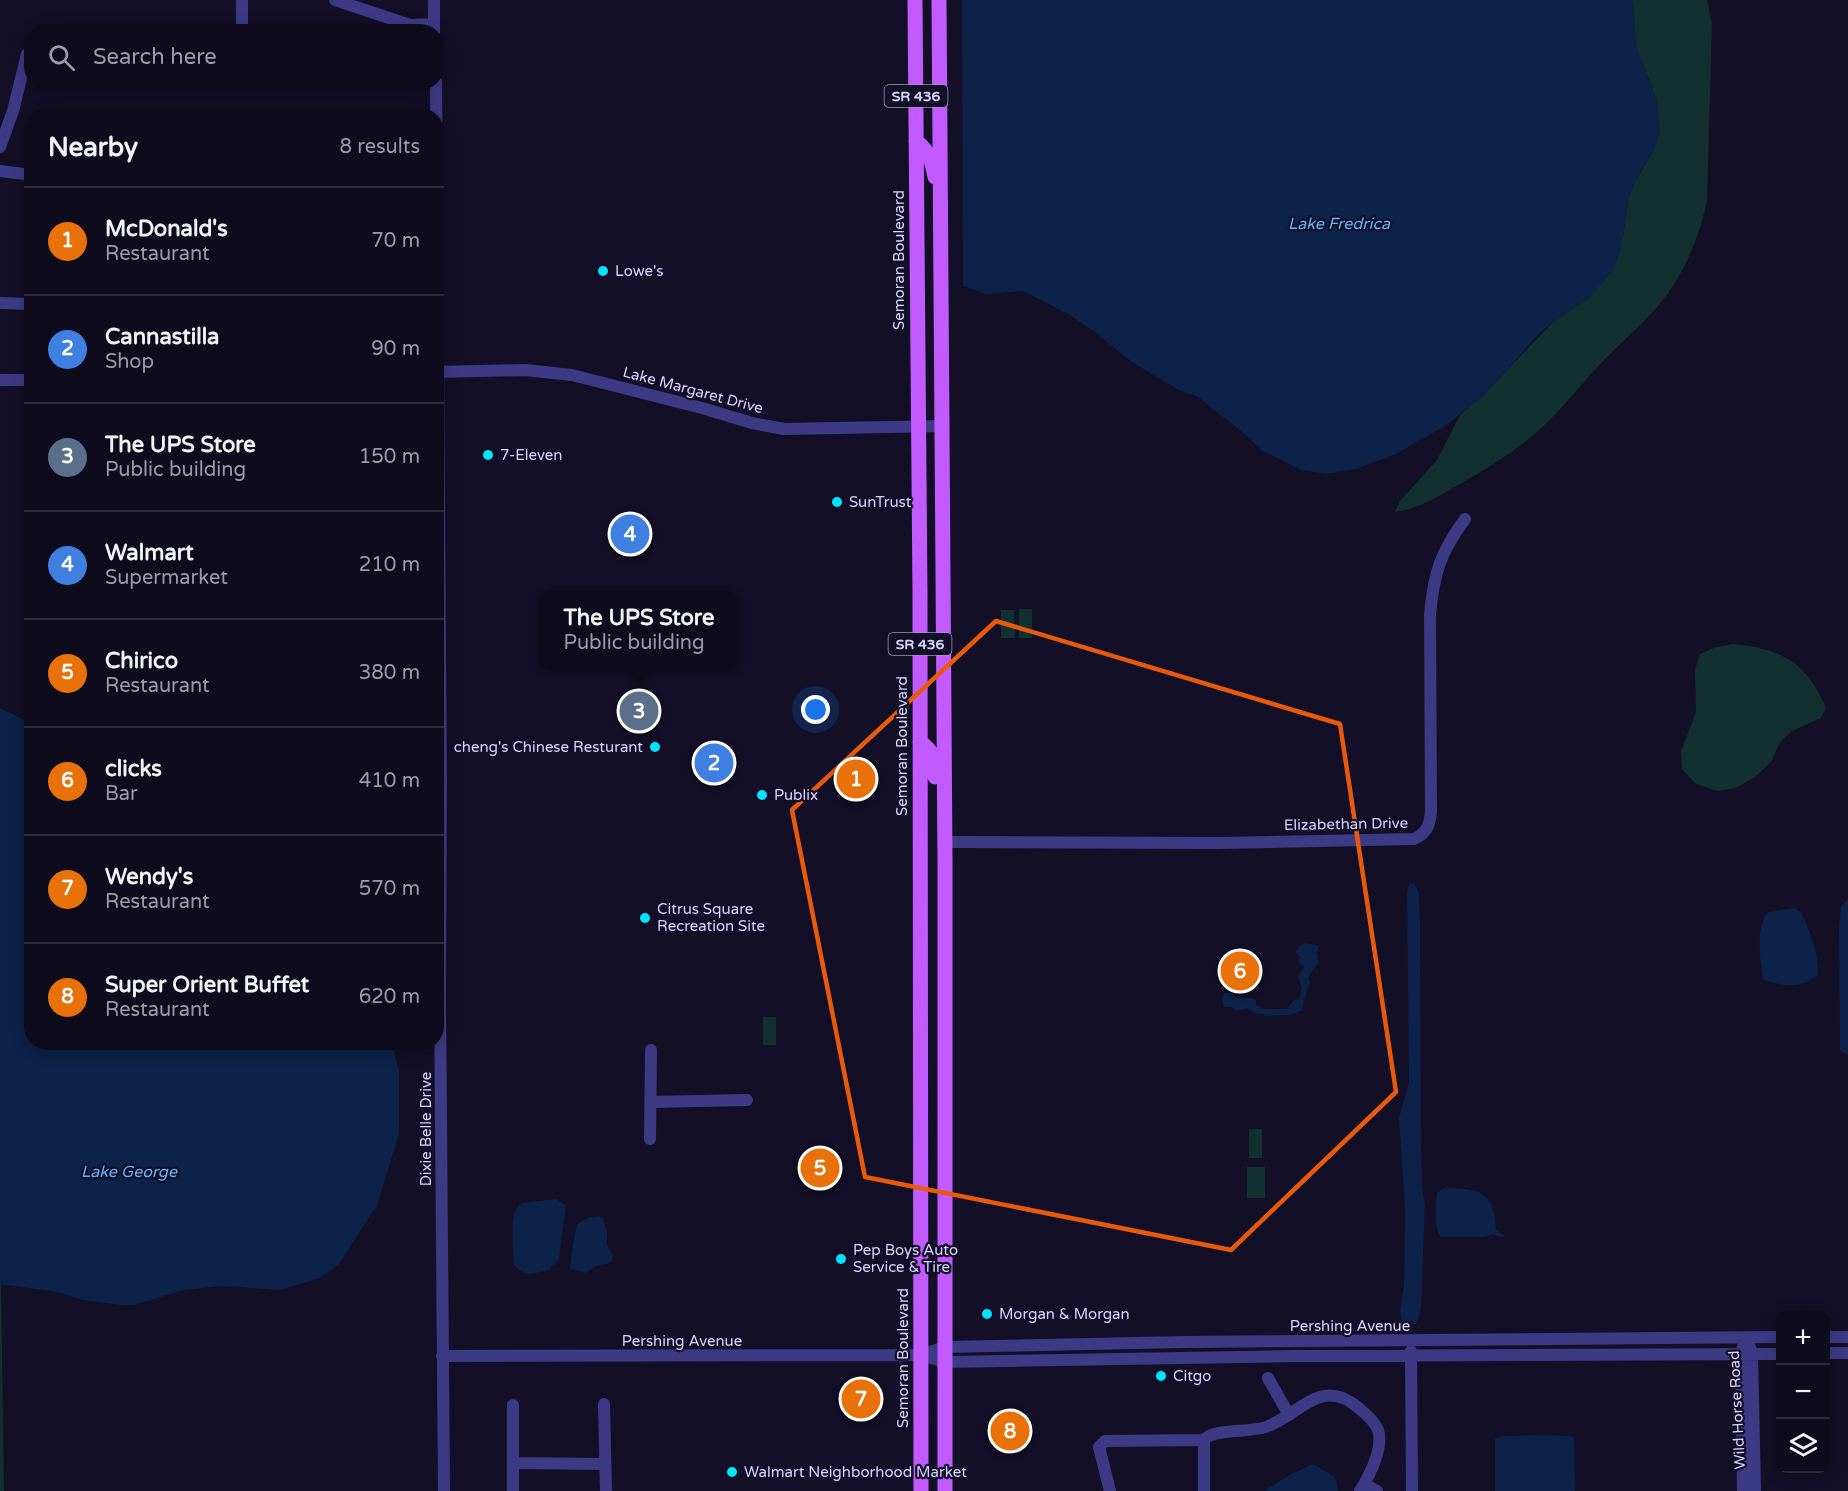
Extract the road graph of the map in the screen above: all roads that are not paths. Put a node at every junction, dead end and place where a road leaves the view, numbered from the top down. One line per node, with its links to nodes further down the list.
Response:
1 (242, 0): 6 (street)
2 (335, 0): 7 (street)
3 (434, 0): 8 (street)
4 (915, 0): 12 (main road, Semoran Boulevard / SR 436)
5 (939, 0): 16 (main road, SR 436)
6 (242, 24)
7 (404, 24)
8 (434, 24)
9 (24, 66): 13 (street)
10 (436, 90): 11 (street, Dixie Belle Drive)
11 (436, 108)
12 (916, 141): 16 (main road); 23 (main road, Semoran Boulevard / SR 436)
13 (0, 147)
14 (0, 171): 15 (street)
15 (24, 174)
16 (941, 206): 22 (main road, SR 436)
17 (0, 303): 18 (street)
18 (24, 304)
19 (444, 372): 23 (street, Lake Margaret Drive)
20 (0, 380): 21 (street)
21 (24, 380)
22 (942, 426): 23 (street, Lake Margaret Drive); 26 (main road, SR 436)
23 (918, 427): 25 (main road, Semoran Boulevard / SR 436)
24 (1465, 519): 27 (street, Elizabethan Drive)
25 (920, 742): 26 (main road); 28 (main road, Semoran Boulevard / SR 436)
26 (944, 819): 27 (main road, SR 436)
27 (944, 842): 29 (main road, SR 436)
28 (920, 893): 29 (main road); 32 (main road, Semoran Boulevard / SR 436)
29 (945, 940): 35 (main road, SR 436)
30 (440, 1050): 49 (street, Dixie Belle Drive)
31 (651, 1050): 34 (street)
32 (920, 1064): 35 (main road); 48 (main road, Semoran Boulevard / SR 436)
33 (747, 1100): 34 (street)
34 (651, 1102): 36 (street)
35 (945, 1111): 45 (main road, SR 436)
36 (650, 1139)
37 (1776, 1337): 40 (street, Pershing Avenue)
38 (1830, 1337): 39 (street)
39 (1848, 1337)
40 (1747, 1338): 42 (street, Pershing Avenue); 46 (street, Wild Horse Road)
41 (1392, 1340): 42 (street, Pershing Avenue); 45 (street, Pershing Avenue); 50 (street)
42 (1411, 1340): 51 (street)
43 (1830, 1353): 44 (street)
44 (1848, 1353)
45 (945, 1354): 48 (street, Pershing Avenue); 50 (street, Pershing Avenue); 64 (main road, SR 436)
46 (1747, 1354): 47 (street, Pershing Avenue); 51 (street, Pershing Avenue); 69 (street, Wild Horse Road); 70 (street, Wild Horse Road)
47 (1776, 1354)
48 (921, 1355): 49 (street, Pershing Avenue); 63 (main road, Semoran Boulevard / SR 436)
49 (442, 1356): 60 (street, Dixie Belle Drive)
50 (1391, 1356): 51 (street, Pershing Avenue)
51 (1411, 1356): 68 (street)
52 (1268, 1378): 55 (street)
53 (604, 1404): 58 (street)
54 (513, 1405): 57 (street)
55 (1289, 1415): 56 (street); 59 (street)
56 (1204, 1440): 65 (street); 66 (street)
57 (513, 1463): 58 (street); 61 (street)
58 (605, 1464): 62 (street)
59 (1362, 1488): 67 (street)
60 (444, 1491)
61 (513, 1491)
62 (606, 1491)
63 (921, 1491)
64 (945, 1491)
65 (1110, 1491)
66 (1204, 1491)
67 (1377, 1491)
68 (1412, 1491)
69 (1743, 1491)
70 (1755, 1491)

